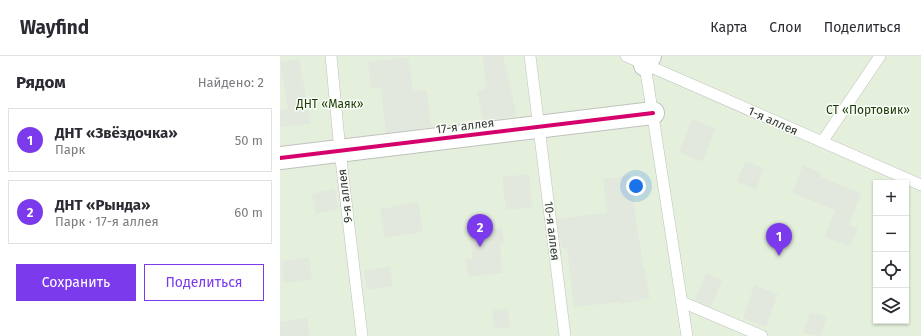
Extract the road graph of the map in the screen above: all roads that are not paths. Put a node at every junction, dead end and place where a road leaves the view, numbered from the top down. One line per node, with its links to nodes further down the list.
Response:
1 (331, 56): 8 (lane, 9-я аллея)
2 (530, 56): 6 (lane, 10-я аллея)
3 (880, 56): 7 (lane)
4 (641, 59): 5 (lane); 7 (lane, 1-я аллея)
5 (653, 113): 6 (street, 17-я аллея); 11 (lane)
6 (539, 127): 8 (street, 17-я аллея); 13 (lane, 10-я аллея)
7 (822, 142): 10 (lane, 1-я аллея)
8 (340, 151): 9 (street, 17-я аллея); 12 (lane, 9-я аллея)
9 (280, 158)
10 (921, 185)
11 (682, 302): 14 (lane); 15 (lane)
12 (362, 336)
13 (565, 336)
14 (687, 336)
15 (762, 336)

